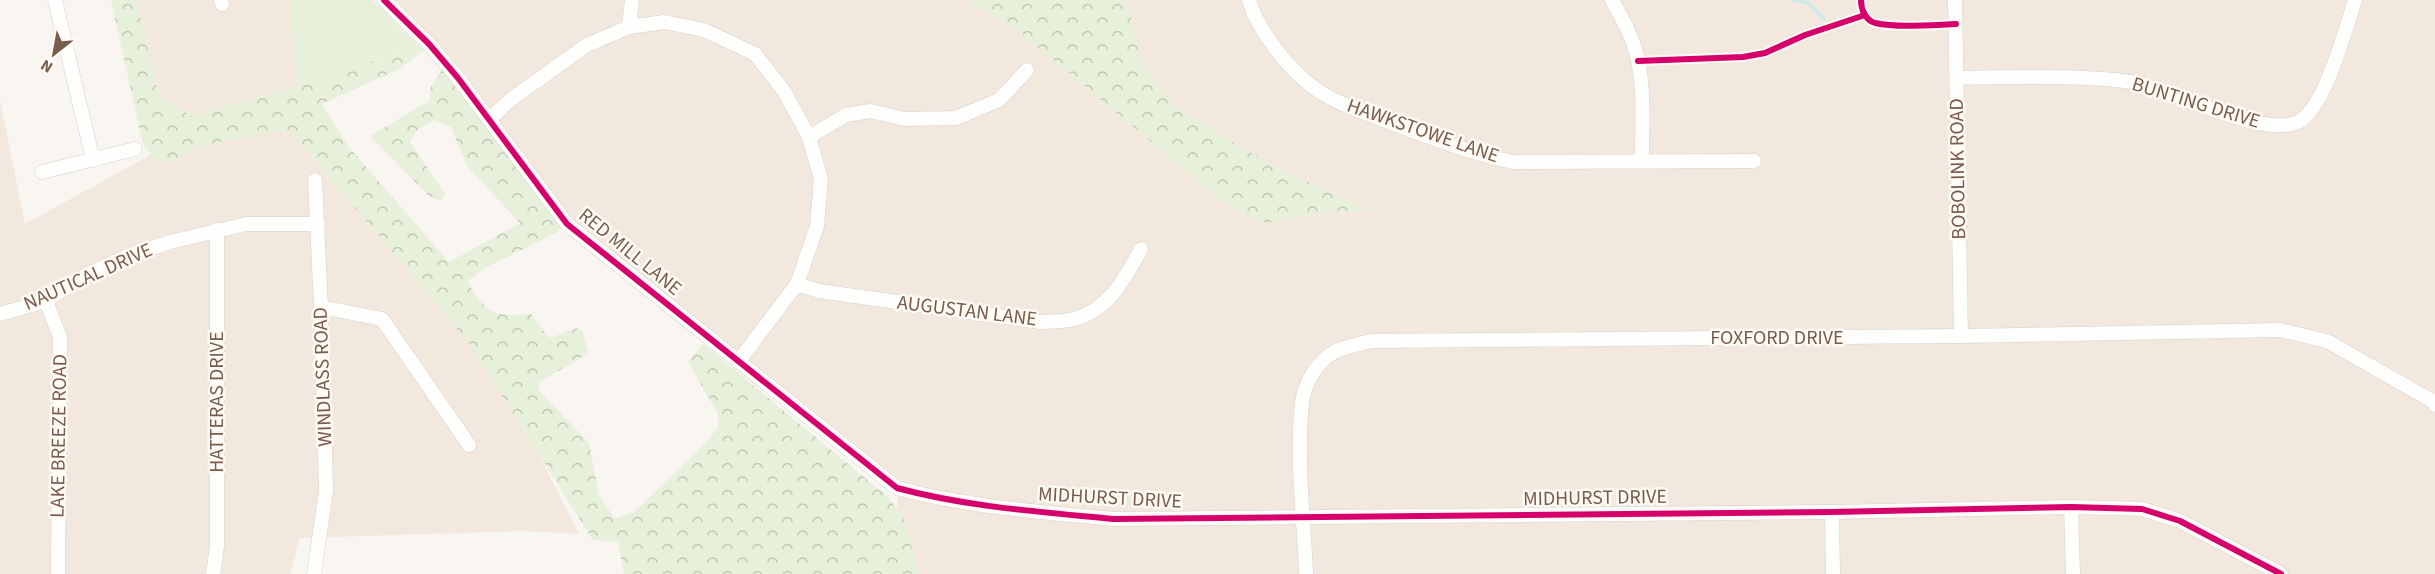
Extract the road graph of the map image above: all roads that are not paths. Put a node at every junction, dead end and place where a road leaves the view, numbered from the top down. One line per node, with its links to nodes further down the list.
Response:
1 (55, 0): 14 (street)
2 (384, 0): 11 (street, RED MILL LANE)
3 (632, 0): 8 (street)
4 (1249, 0): 15 (street, HAWKSTOWE LANE)
5 (1612, 0): 15 (street)
6 (2355, 0): 10 (street, BUNTING DRIVE)
7 (1955, 2): 10 (street, BOBOLINK ROAD)
8 (629, 27): 11 (street); 12 (street)
9 (1027, 70): 12 (street)
10 (1957, 78): 26 (street, BOBOLINK ROAD)
11 (490, 119): 27 (street, RED MILL LANE)
12 (809, 137): 22 (street)
13 (135, 150): 14 (street)
14 (93, 160): 17 (street)
15 (1642, 160): 16 (street, HAWKSTOWE LANE)
16 (1754, 161)
17 (42, 172)
18 (315, 180): 19 (street, WINDLASS ROAD)
19 (318, 224): 20 (street, NAUTICAL DRIVE); 24 (street, WINDLASS ROAD)
20 (217, 230): 23 (street, NAUTICAL DRIVE); 35 (street, HATTERAS DRIVE)
21 (1141, 249): 22 (street, AUGUSTAN LANE)
22 (797, 284): 27 (street)
23 (46, 301): 25 (street, NAUTICAL DRIVE); 34 (street, LAKE BREEZE ROAD)
24 (321, 307): 29 (street); 36 (street, WINDLASS ROAD)
25 (0, 314)
26 (1961, 336): 28 (street, FOXFORD DRIVE); 33 (street, FOXFORD DRIVE)
27 (738, 362): 30 (street, RED MILL LANE)
28 (2435, 405)
29 (469, 446)
30 (897, 489): 33 (street, MIDHURST DRIVE)
31 (2071, 507): 32 (street, MIDHURST DRIVE); 39 (street); 40 (street, MIDHURST DRIVE)
32 (1832, 512): 33 (street, MIDHURST DRIVE); 38 (street)
33 (1304, 518): 37 (street, FOXFORD DRIVE)
34 (58, 574)
35 (213, 574)
36 (314, 574)
37 (1306, 574)
38 (1833, 574)
39 (2073, 574)
40 (2281, 574)

